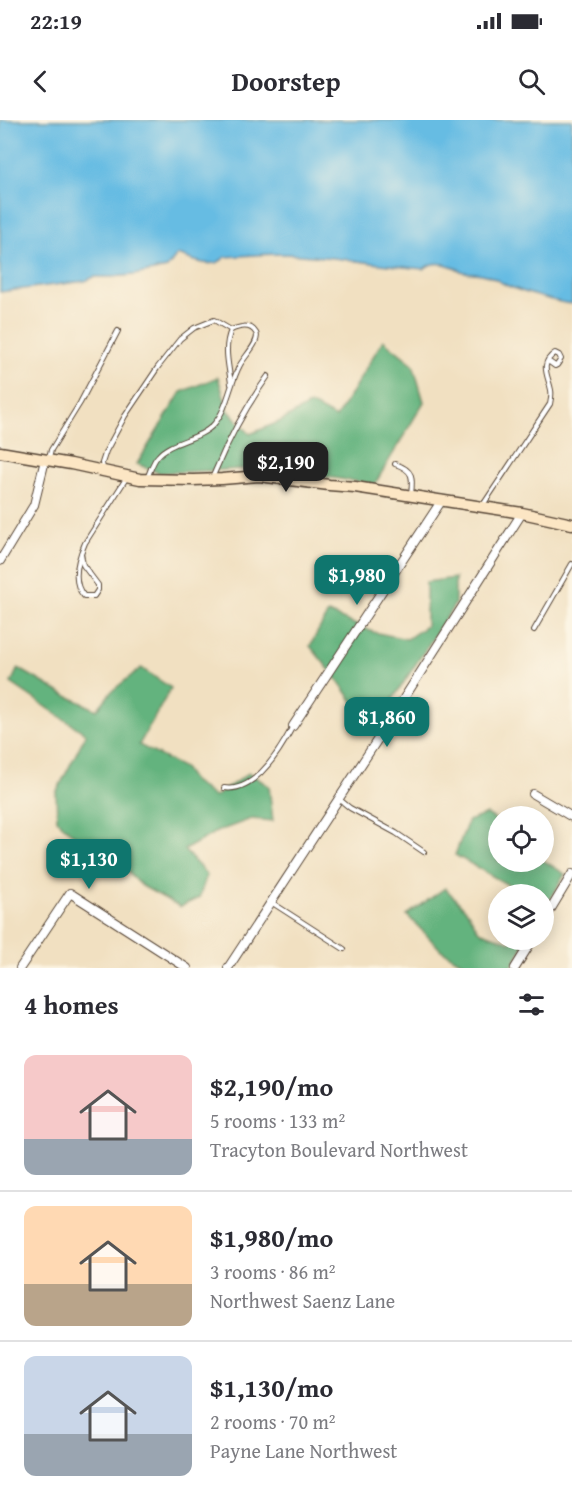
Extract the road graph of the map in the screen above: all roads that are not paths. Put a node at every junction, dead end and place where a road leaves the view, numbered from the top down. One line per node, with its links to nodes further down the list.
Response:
1 (231, 330): 5 (lane); 5 (lane); 9 (lane)
2 (118, 331): 7 (lane)
3 (548, 361): 15 (lane)
4 (268, 376): 12 (lane)
5 (231, 384): 11 (lane)
6 (0, 452): 7 (main road)
7 (47, 460): 9 (main road); 19 (street)
8 (395, 464): 13 (lane)
9 (104, 472): 10 (main road)
10 (127, 477): 11 (main road); 18 (lane)
11 (146, 480): 12 (main road)
12 (212, 480): 13 (main road)
13 (411, 495): 14 (main road)
14 (442, 500): 15 (main road); 22 (street)
15 (482, 507): 16 (main road)
16 (522, 513): 17 (main road); 25 (street)
17 (572, 524)
18 (81, 553): 18 (lane)
19 (0, 561)
20 (572, 564): 21 (lane)
21 (534, 630)
22 (293, 726): 23 (lane)
23 (224, 788)
24 (533, 794): 26 (street)
25 (339, 799): 27 (lane); 29 (street)
26 (572, 817)
27 (424, 852)
28 (572, 874): 30 (street)
29 (271, 902): 31 (lane); 35 (street)
30 (554, 904)
31 (345, 949)
32 (526, 950): 36 (street)
33 (20, 968): 34 (street)
34 (187, 968)
35 (228, 968)
36 (515, 968)

